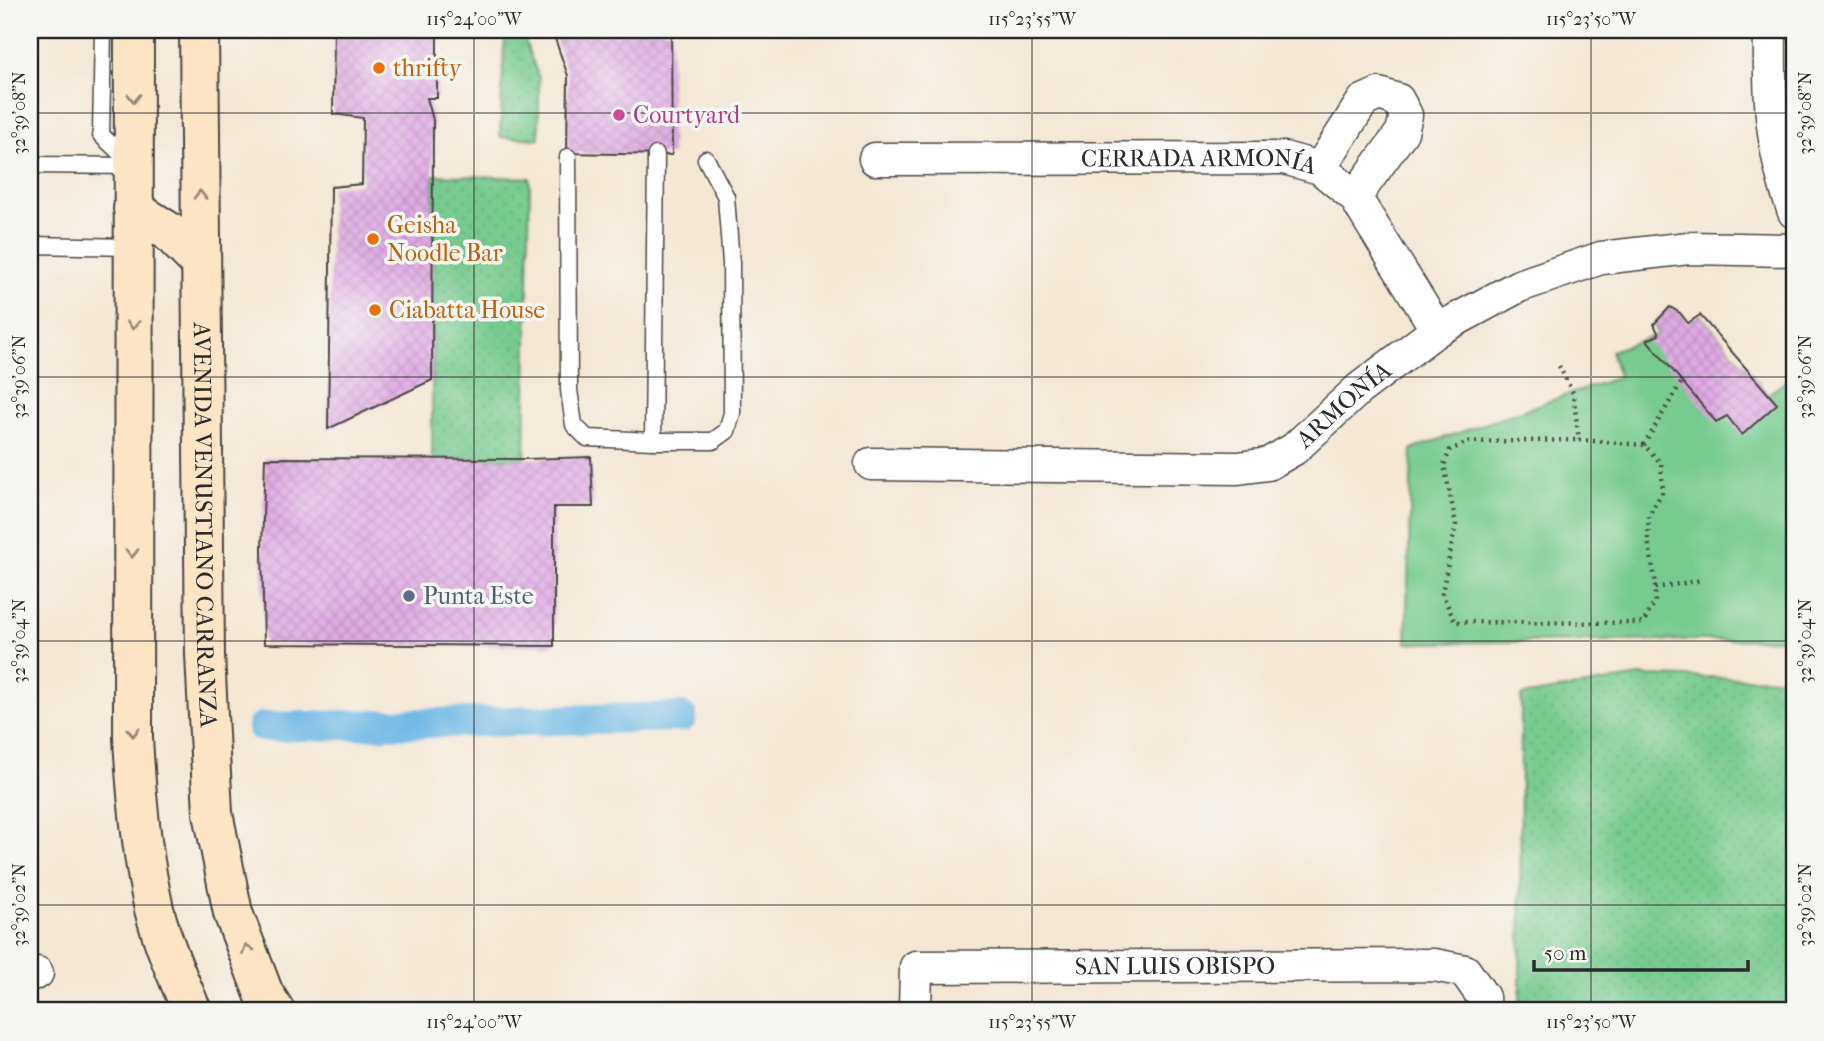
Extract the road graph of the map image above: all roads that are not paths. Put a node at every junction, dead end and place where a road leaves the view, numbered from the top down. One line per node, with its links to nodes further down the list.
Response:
1 (103, 30): 10 (lane)
2 (134, 30): 10 (main road, one-way to 10)
3 (199, 30): 18 (main road, AVENIDA VENUSTIANO CARRANZA, one-way to 3)
4 (1770, 30): 14 (street)
5 (656, 155): 20 (lane)
6 (568, 157): 20 (lane)
7 (706, 159): 20 (lane)
8 (875, 159): 11 (street, CERRADA ARMONÍA)
9 (30, 165): 10 (lane)
10 (134, 166): 13 (main road)
11 (1320, 169): 12 (street, CERRADA ARMONÍA); 12 (street)
12 (1355, 197): 19 (street, CERRADA ARMONÍA)
13 (133, 209): 16 (main road); 18 (main road)
14 (1794, 212)
15 (30, 245): 16 (lane)
16 (133, 247): 22 (main road, one-way to 22)
17 (1794, 250): 19 (street, ARMONÍA)
18 (201, 264): 23 (main road, AVENIDA VENUSTIANO CARRANZA, one-way to 18)
19 (1437, 330): 21 (street, ARMONÍA)
20 (653, 441)
21 (871, 464)
22 (192, 1011)
23 (275, 1011)
24 (915, 1011): 25 (street, SAN LUIS OBISPO)
25 (1484, 1011)

